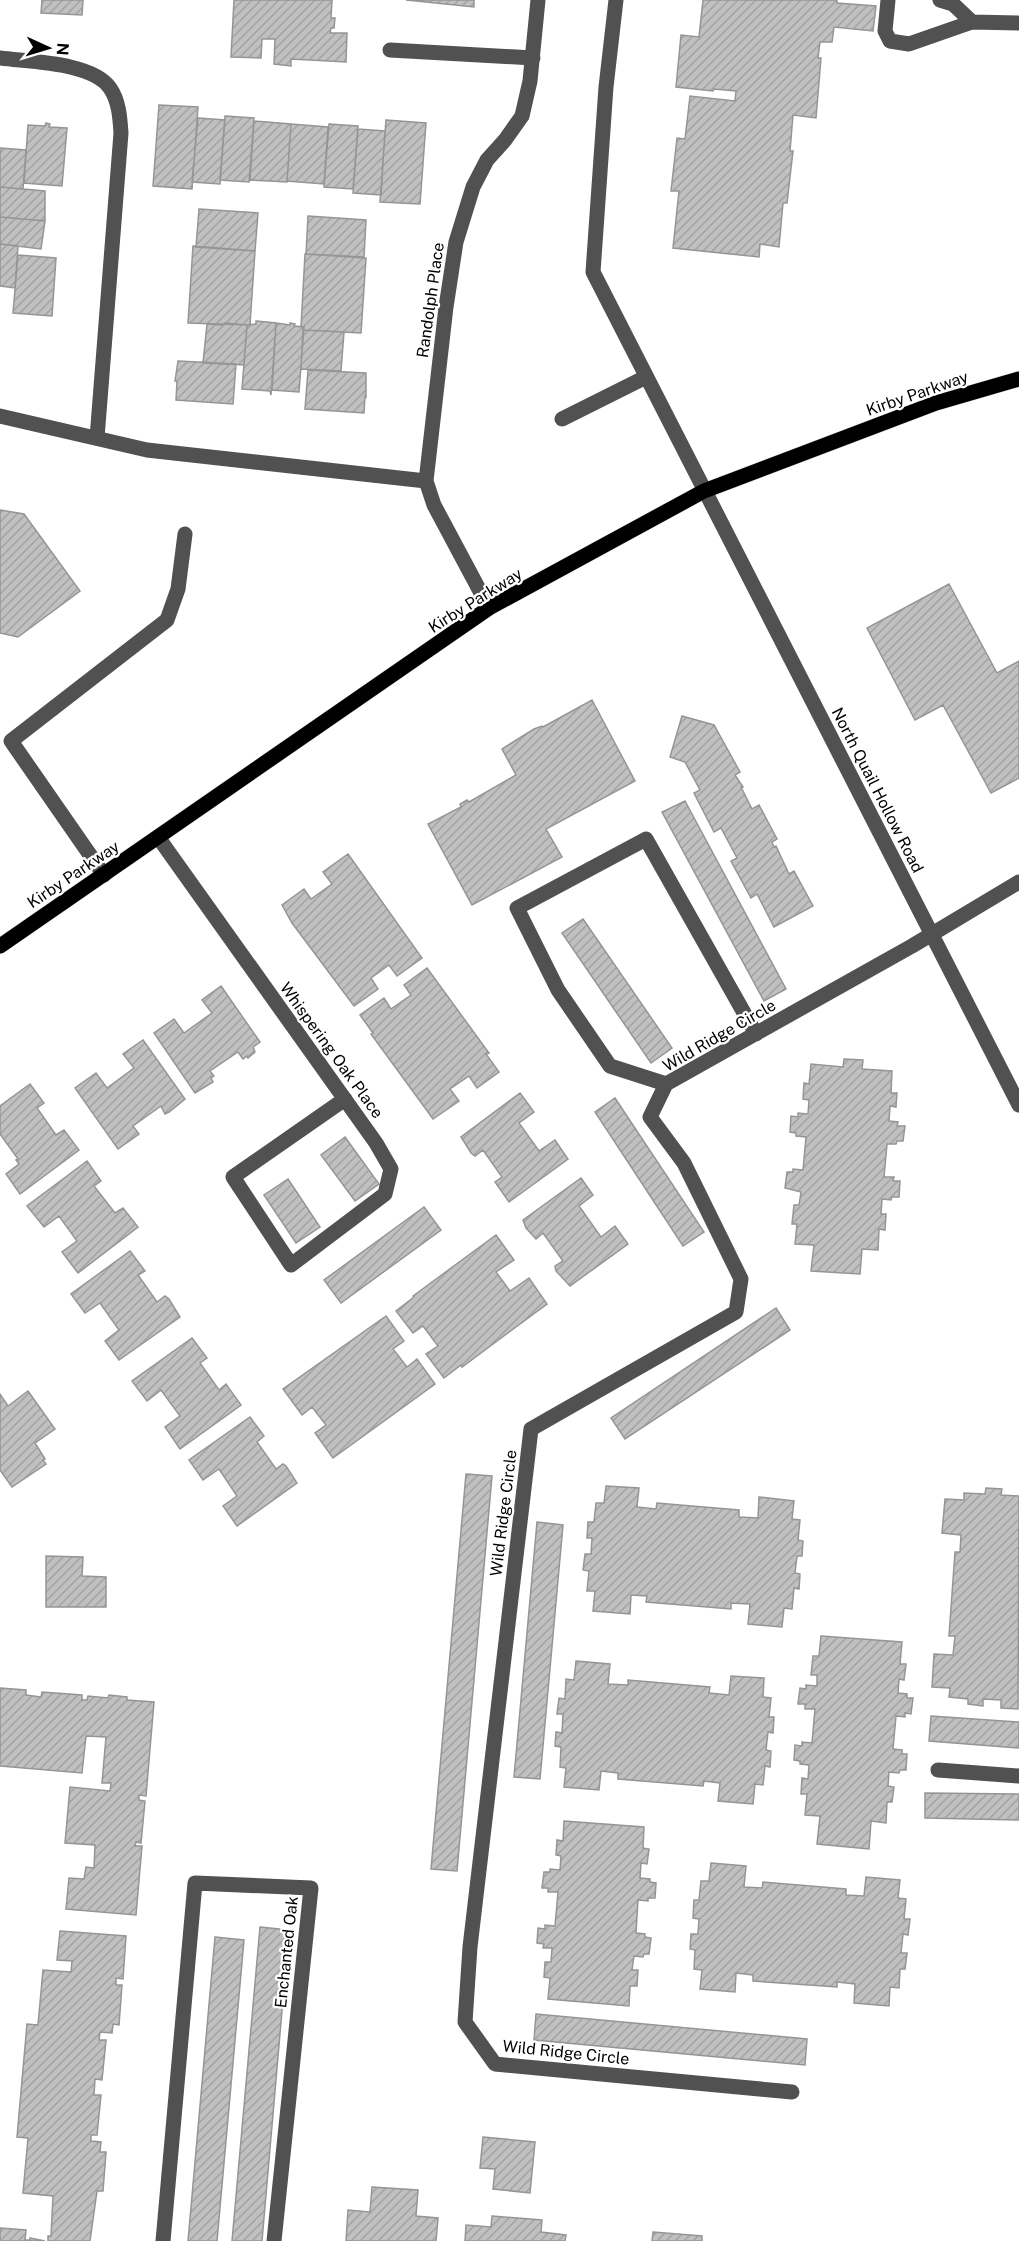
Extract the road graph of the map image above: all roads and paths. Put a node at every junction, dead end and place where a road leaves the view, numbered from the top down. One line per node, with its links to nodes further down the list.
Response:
1 (538, 0): 9 (street, Randolph Place)
2 (616, 0): 10 (street, North Quail Hollow Road)
3 (888, 0): 5 (street)
4 (940, 0): 5 (street)
5 (972, 22): 6 (street)
6 (1019, 23)
7 (390, 50): 9 (street)
8 (0, 58): 14 (street)
9 (532, 58): 15 (street, Randolph Place)
10 (646, 377): 13 (street); 16 (street, North Quail Hollow Road)
11 (1019, 379): 16 (main road, Kirby Parkway)
12 (0, 416): 14 (street)
13 (562, 419)
14 (97, 438): 15 (street)
15 (426, 481): 18 (street, Randolph Place)
16 (704, 491): 18 (main road, Kirby Parkway); 23 (street, North Quail Hollow Road)
17 (184, 534): 19 (street)
18 (489, 608): 20 (main road, Kirby Parkway)
19 (5, 744): 21 (street)
20 (158, 837): 21 (main road, Kirby Parkway); 27 (street, Whispering Oak Place)
21 (104, 875): 24 (main road, Kirby Parkway)
22 (1019, 882): 23 (street, Wild Ridge Circle)
23 (932, 935): 25 (street, Wild Ridge Circle); 28 (street, North Quail Hollow Road)
24 (0, 946)
25 (756, 1034): 26 (street, Wild Ridge Circle); 26 (street)
26 (666, 1084): 31 (street, Wild Ridge Circle)
27 (345, 1099): 27 (street, Whispering Oak Place)
28 (1019, 1105)
29 (938, 1770): 30 (street)
30 (1019, 1776)
31 (792, 2092)
32 (163, 2241): 33 (street, Enchanted Oak)
33 (274, 2241)

